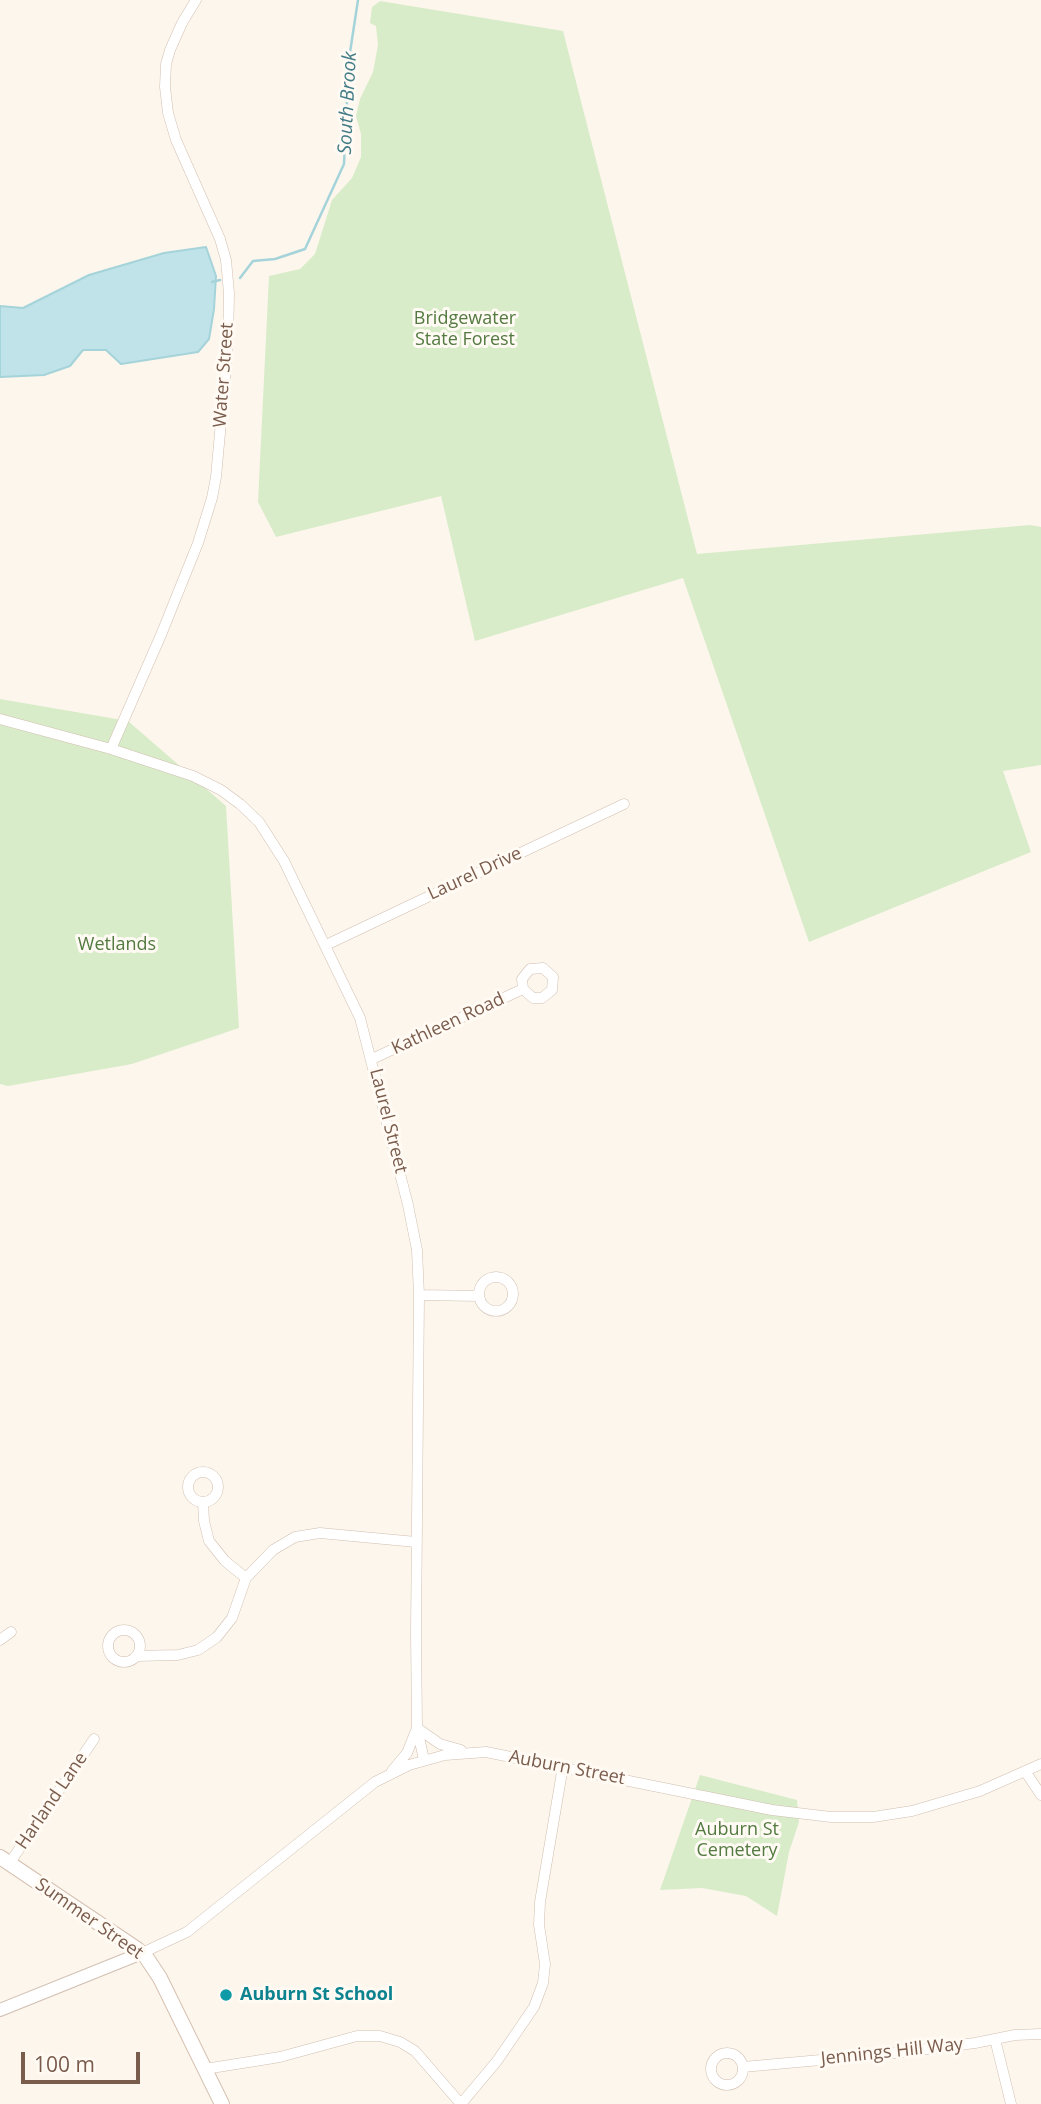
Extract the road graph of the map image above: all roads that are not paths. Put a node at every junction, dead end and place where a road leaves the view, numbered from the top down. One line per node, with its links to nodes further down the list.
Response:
1 (196, 0): 3 (street, Water Street)
2 (0, 719): 3 (street, Laurel Street)
3 (111, 749): 5 (street, Laurel Street)
4 (624, 804): 5 (street, Laurel Drive)
5 (326, 944): 7 (street, Laurel Street)
6 (523, 989): 7 (street, Kathleen Road)
7 (372, 1059): 8 (street, Laurel Street)
8 (419, 1295): 9 (street); 11 (street, Laurel Street)
9 (479, 1296)
10 (203, 1502): 12 (street)
11 (416, 1542): 12 (street); 16 (street, Laurel Street)
12 (246, 1578): 15 (street)
13 (11, 1632): 14 (street)
14 (0, 1640)
15 (136, 1656)
16 (417, 1728): 18 (street); 19 (street, Laurel Street); 23 (street, Laurel Street)
17 (94, 1739): 25 (street, Harland Lane)
18 (475, 1753): 19 (street, Auburn Street); 21 (street, Auburn Street)
19 (424, 1760): 23 (street, Auburn Street)
20 (1041, 1764): 22 (street, Auburn Street)
21 (563, 1766): 22 (street, Auburn Street); 33 (street)
22 (1025, 1772): 24 (street)
23 (389, 1774): 26 (street, Auburn Street)
24 (1041, 1795)
25 (5, 1861): 26 (main road, Summer Street)
26 (142, 1953): 27 (street); 31 (main road, Summer Street)
27 (0, 2010)
28 (1041, 2034): 29 (street, Jennings Hill Way)
29 (995, 2039): 30 (street, Jennings Hill Way); 34 (street)
30 (743, 2067)
31 (205, 2069): 32 (main road, Summer Street); 33 (street)
32 (222, 2104)
33 (461, 2104)
34 (1011, 2104)

